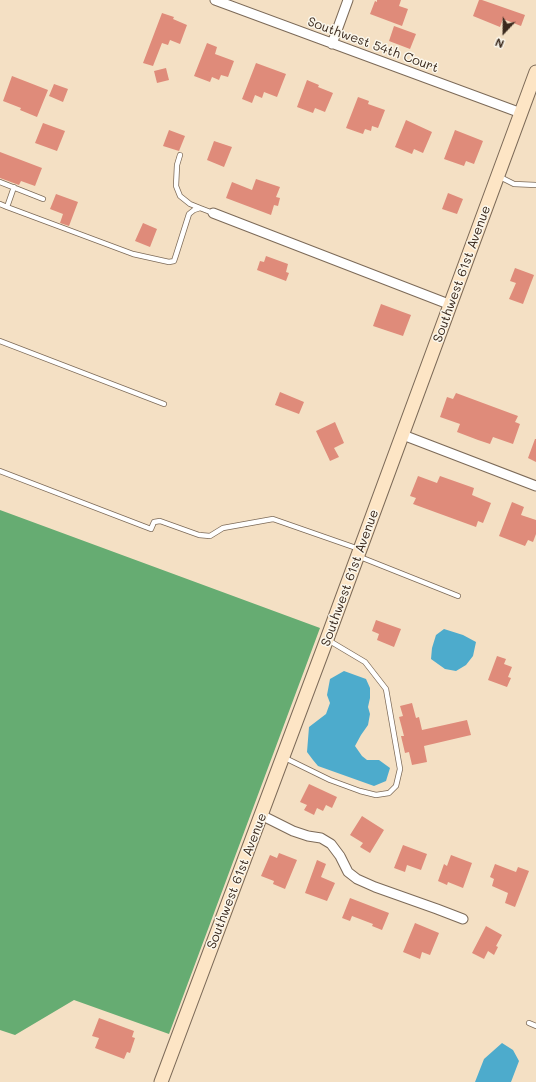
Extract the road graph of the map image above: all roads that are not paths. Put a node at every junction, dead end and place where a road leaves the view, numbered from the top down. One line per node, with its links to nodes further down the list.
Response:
1 (215, 0): 3 (street, Southwest 54th Court)
2 (348, 0): 3 (street)
3 (332, 44): 5 (street, Southwest 54th Court)
4 (536, 72): 5 (street, Southwest 61st Avenue)
5 (521, 113): 7 (street, Southwest 61st Avenue)
6 (180, 155): 14 (lane)
7 (498, 176): 9 (lane); 16 (street, Southwest 61st Avenue)
8 (0, 182): 10 (lane)
9 (536, 185)
10 (14, 188): 11 (lane); 13 (lane)
11 (43, 199)
12 (0, 204): 13 (lane)
13 (7, 207): 14 (lane)
14 (200, 208): 15 (lane)
15 (213, 213): 16 (street)
16 (451, 305): 19 (street, Southwest 61st Avenue)
17 (0, 341): 18 (lane)
18 (164, 404)
19 (403, 435): 21 (street); 22 (street, Southwest 61st Avenue)
20 (0, 472): 22 (lane)
21 (536, 486)
22 (359, 553): 23 (lane); 24 (street, Southwest 61st Avenue)
23 (458, 596)
24 (328, 639): 25 (street, Southwest 61st Avenue); 25 (lane)
25 (283, 757): 26 (street, Southwest 61st Avenue)
26 (261, 816): 27 (street); 30 (street, Southwest 61st Avenue)
27 (463, 919)
28 (529, 1023): 29 (lane)
29 (536, 1026)
30 (161, 1082)

